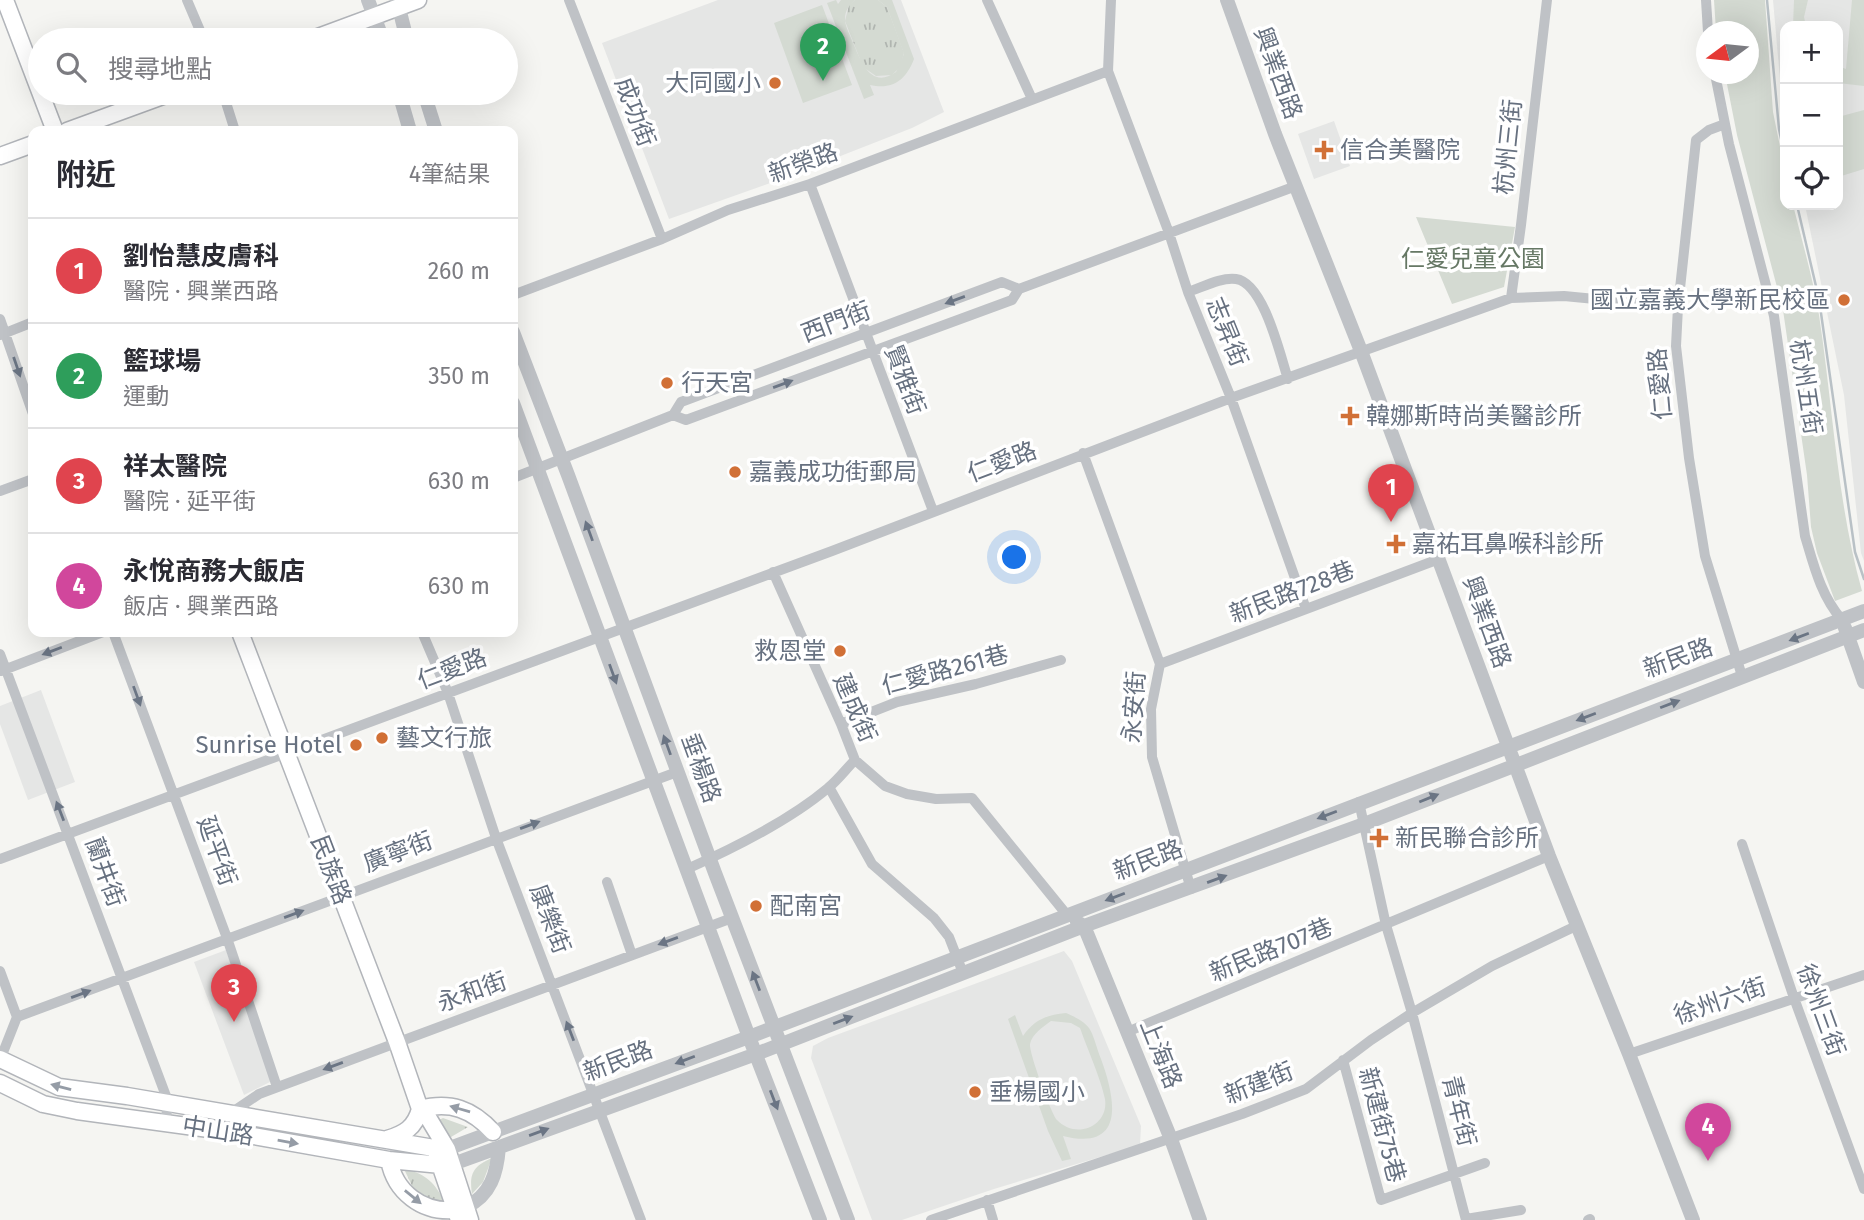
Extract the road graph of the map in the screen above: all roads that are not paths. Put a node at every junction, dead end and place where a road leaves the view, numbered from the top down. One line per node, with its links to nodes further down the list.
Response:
1 (5, 0): 18 (main road)
2 (187, 0): 14 (street)
3 (368, 0): 12 (street)
4 (418, 0): 11 (main road)
5 (569, 0): 38 (street, 成功街)
6 (988, 0): 21 (street)
7 (1111, 0): 19 (street)
8 (1227, 0): 36 (street, 興業西路)
9 (1547, 0): 42 (street, 杭州三街)
10 (1706, 0): 13 (street)
11 (398, 3): 12 (main road); 17 (street)
12 (374, 16): 15 (main road); 16 (street)
13 (1707, 21)
14 (199, 28)
15 (342, 28)
16 (378, 28)
17 (404, 28)
18 (28, 60)
19 (1108, 71): 21 (street, 新榮路); 37 (street, 志昇街)
20 (1718, 84): 27 (street, 杭州五街)
21 (1032, 99): 35 (street, 新榮路)
22 (45, 105): 28 (main road)
23 (137, 105): 29 (main road)
24 (227, 105): 30 (street)
25 (402, 105): 31 (street)
26 (428, 105): 32 (street)
27 (1725, 124): 43 (street); 67 (street, 杭州五街)
28 (53, 126)
29 (81, 126)
30 (233, 126)
31 (409, 126)
32 (434, 126)
33 (28, 146): 34 (main road)
34 (0, 156)
35 (810, 184): 38 (street, 新榮路); 46 (street, 賢雅街)
36 (1296, 186): 37 (street, 西門街); 50 (street, 興業西路)
37 (1169, 233): 39 (street, 西門街); 40 (street, 志昇街)
38 (662, 239): 41 (street, 新榮路)
39 (1019, 289): 46 (street, 西門街, one-way to 46); 49 (street, 西門街)
40 (1188, 292): 51 (street); 52 (street, 志昇街)
41 (518, 293)
42 (1511, 298): 43 (street, 仁愛路); 50 (street, 仁愛路)
43 (1678, 307): 78 (street, 仁愛路)
44 (0, 319): 47 (street)
45 (28, 324): 47 (street)
46 (865, 333): 49 (street, 賢雅街); 54 (street, 西門街)
47 (3, 334): 53 (street, one-way to 53)
48 (518, 345): 57 (street, 垂楊路)
49 (872, 351): 54 (street, 西門街, one-way to 49); 62 (street, 賢雅街)
50 (1361, 351): 51 (street, 仁愛路); 63 (street, 興業西路)
51 (1288, 379): 52 (street, 仁愛路)
52 (1231, 398): 56 (street, 仁愛路); 65 (street, 志昇街)
53 (28, 401)
54 (673, 415): 57 (street, 西門街)
55 (518, 416): 58 (street, 垂楊路)
56 (1083, 453): 62 (street, 仁愛路); 79 (street, 永安街)
57 (562, 458): 58 (street, 西門街); 68 (street, 垂楊路, one-way to 57)
58 (538, 469): 59 (street, 西門街); 75 (street, 垂楊路)
59 (518, 476)
60 (28, 481): 61 (street)
61 (0, 491)
62 (933, 511): 64 (street, 仁愛路)
63 (1439, 559): 65 (street, 新民路728巷); 85 (street, 興業西路)
64 (773, 572): 68 (street, 仁愛路); 84 (street, 建成街)
65 (1306, 610): 79 (street, 新民路728巷)
66 (1863, 612): 67 (street, 新民路)
67 (1842, 620): 70 (street); 78 (street, 新民路, one-way to 78)
68 (625, 628): 75 (street, 仁愛路); 89 (street, 垂楊路, one-way to 68)
69 (1864, 630): 70 (street, 新民路)
70 (1848, 636): 81 (street, 新民路); 82 (street)
71 (90, 637): 80 (street, one-way to 80)
72 (115, 637): 92 (street, 延平街, one-way to 92)
73 (242, 637): 86 (main road, 民族路)
74 (424, 637): 83 (street, 康樂街)
75 (599, 637): 83 (street, 仁愛路); 90 (street, 垂楊路, one-way to 90)
76 (0, 654): 80 (street, 蘭井街)
77 (1061, 660): 84 (street, 仁愛路261巷)
78 (1736, 661): 81 (street, 仁愛路); 85 (street, 新民路, one-way to 85)
79 (1160, 664): 102 (street, 永安街)
80 (3, 670): 95 (street, 蘭井街, one-way to 80)
81 (1742, 676): 88 (street, 新民路, one-way to 81)
82 (1864, 682)
83 (448, 693): 86 (street, 仁愛路); 96 (street, 康樂街)
84 (841, 724): 87 (street, 建成街)
85 (1508, 747): 88 (street, 興業西路); 93 (street, 新民路)
86 (285, 753): 92 (street, 仁愛路); 105 (main road, 民族路)
87 (855, 760): 91 (street); 106 (street, 建成街)
88 (1515, 764): 94 (street, 新民路, one-way to 88); 98 (street, 興業西路)
89 (677, 772): 90 (street, 廣寧街); 100 (street, 垂楊路)
90 (653, 781): 96 (street, 廣寧街, one-way to 90); 101 (street, 垂楊路)
91 (829, 788): 100 (street); 114 (street)
92 (174, 795): 95 (street, 仁愛路); 112 (street, 延平街)
93 (1359, 802): 94 (street); 102 (street, 新民路, one-way to 102)
94 (1364, 824): 104 (street, 新民路, one-way to 94); 108 (street)
95 (69, 834): 99 (street, 仁愛路); 118 (street, 蘭井街)
96 (496, 838): 105 (street, 廣寧街); 119 (street, 康樂街)
97 (1742, 844): 120 (street, 徐州三街)
98 (1549, 856): 108 (street, 新民路707巷); 111 (street, 興業西路)
99 (0, 859)
100 (710, 859): 101 (street); 107 (street, 垂楊路)
101 (687, 869): 109 (street, 垂楊路)
102 (1184, 870): 104 (street, 永安街); 106 (street, 新民路, one-way to 106)
103 (607, 883): 113 (street)
104 (1191, 889): 110 (street, 新民路)
105 (342, 896): 112 (street, 廣寧街, one-way to 105); 126 (main road, 民族路)
106 (1067, 915): 110 (street); 114 (street, 新民路)
107 (732, 918): 109 (street, 永和街); 123 (street, 垂楊路, one-way to 107)
108 (1386, 925): 121 (street); 124 (street, 新民路707巷)
109 (708, 926): 113 (street, 永和街, one-way to 113); 125 (street, 垂楊路)
110 (1084, 926): 116 (street, 新民路); 124 (street, 上海路)
111 (1576, 926): 121 (street, 新建街); 129 (street, 興業西路)
112 (227, 939): 118 (street, 廣寧街); 133 (street, 延平街)
113 (632, 955): 119 (street, 永和街)
114 (957, 957): 116 (street); 123 (street, 新民路)
115 (0, 971): 122 (street)
116 (962, 973): 127 (street, 新民路, one-way to 116)
117 (1864, 975): 120 (street, 徐州六街)
118 (122, 979): 122 (street, 廣寧街, one-way to 118); 135 (street, 蘭井街)
119 (552, 984): 126 (street, 永和街); 134 (street, 康樂街, one-way to 119)
120 (1794, 998): 129 (street, 徐州六街); 148 (street, 徐州三街)
121 (1412, 1013): 131 (street, 新建街); 147 (street, 青年街)
122 (17, 1017): 130 (street)
123 (774, 1026): 125 (street, 新民路); 127 (street, 垂楊路)
124 (1127, 1032): 142 (street, 上海路)
125 (749, 1037): 128 (street, 垂楊路); 134 (street, 新民路, one-way to 134)
126 (397, 1042): 133 (street, 永和街, one-way to 133); 136 (main road, 民族路)
127 (780, 1044): 128 (street, 新民路); 156 (street, 垂楊路)
128 (756, 1054): 137 (street, 新民路); 155 (street, 垂楊路, one-way to 155)
129 (1629, 1054): 160 (street, 興業西路)
130 (0, 1060): 135 (main road, 中山路, one-way to 130)
131 (1343, 1060): 142 (street, 新建街); 147 (street, 新建街75巷)
132 (0, 1083): 139 (main road, 中山路)
133 (277, 1087): 138 (street, 永和街)
134 (594, 1094): 137 (street, 康樂街); 141 (street, 新民路)
135 (169, 1104): 138 (main road, 中山路); 139 (street)
136 (420, 1109): 141 (main road, one-way to 136); 143 (main road); 144 (main road, 民族路)
137 (599, 1109): 141 (street, 新民路, one-way to 137); 154 (street, 康樂街)
138 (232, 1113): 140 (main road); 143 (main road, 中山路)
139 (164, 1123): 140 (main road, 中山路)
140 (224, 1131): 145 (main road, 中山路, one-way to 145)
141 (496, 1139): 144 (street, 新民路); 151 (street)
142 (1171, 1139): 149 (street, 新建街); 159 (street, 上海路)
143 (385, 1140): 144 (main road, 中山路)
144 (444, 1157): 145 (main road, 中山路); 151 (main road, 民族路)
145 (389, 1160): 151 (main road, one-way to 151)
146 (1485, 1163): 147 (street)
147 (1453, 1174): 152 (street, 青年街)
148 (1864, 1189)
149 (987, 1200): 157 (street, 新建街); 158 (street)
150 (1521, 1210): 152 (street)
151 (461, 1215): 153 (street)
152 (1466, 1219)
153 (477, 1220)
154 (641, 1220)
155 (820, 1220)
156 (848, 1220)
157 (931, 1220)
158 (993, 1220)
159 (1200, 1220)
160 (1693, 1220)

